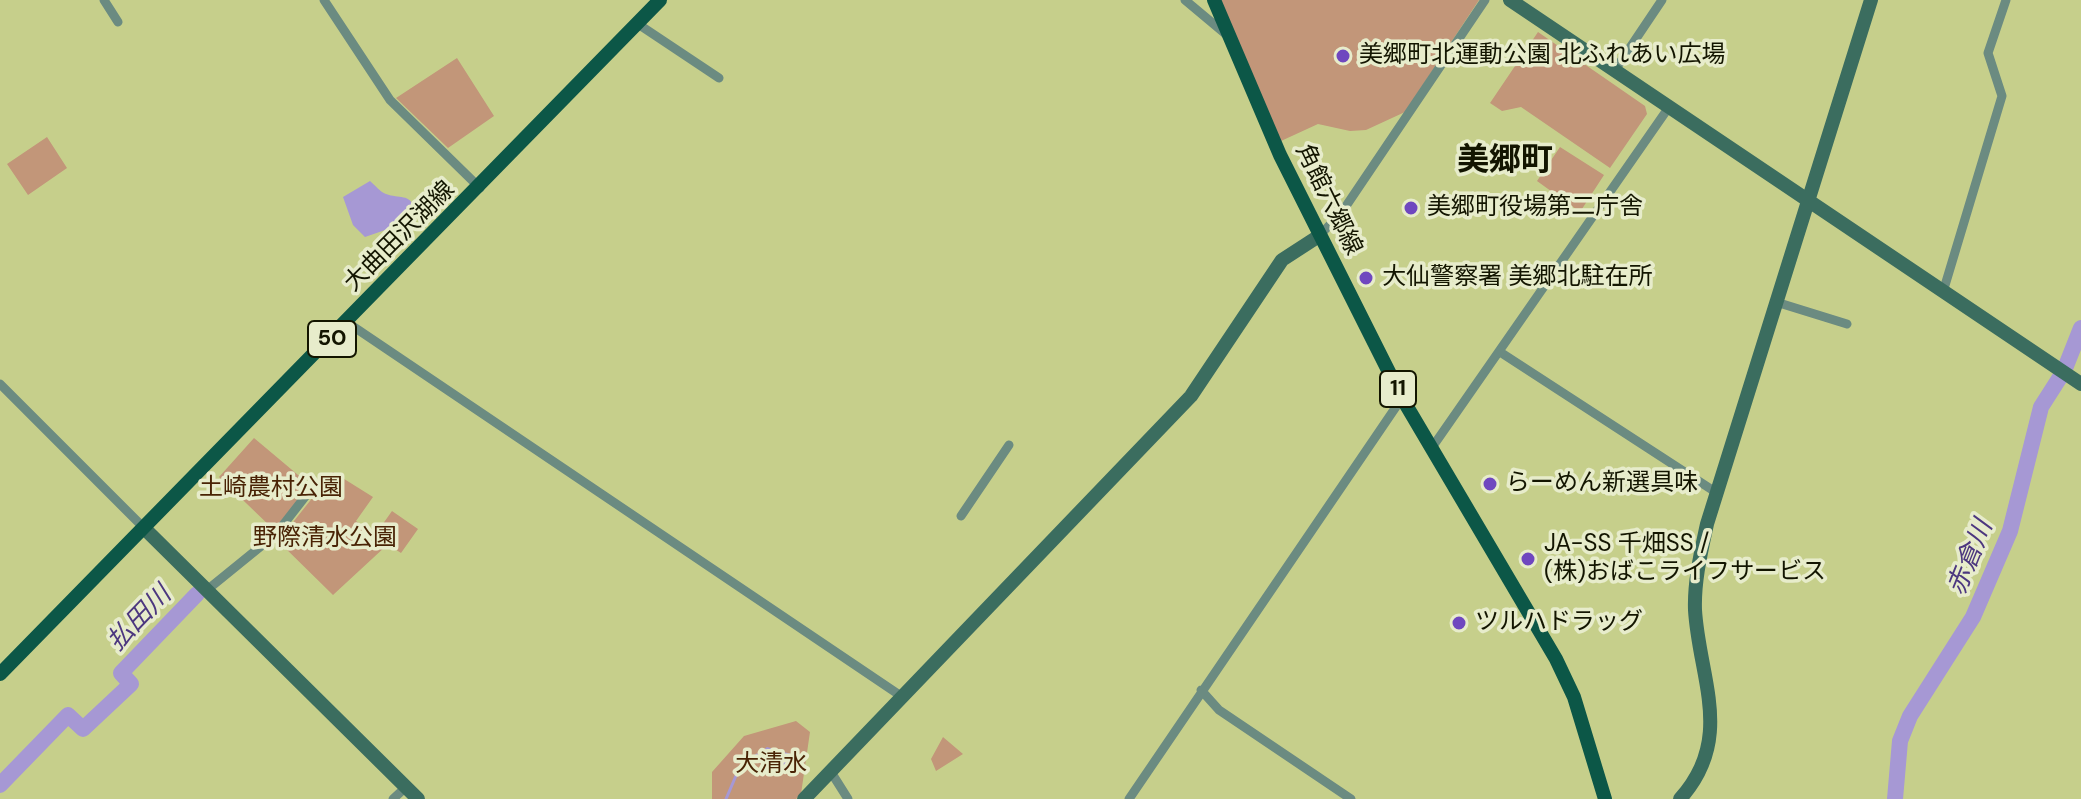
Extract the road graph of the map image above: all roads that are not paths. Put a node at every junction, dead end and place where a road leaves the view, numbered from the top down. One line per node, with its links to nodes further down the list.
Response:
1 (104, 0): 11 (street)
2 (324, 0): 17 (street)
3 (660, 0): 12 (main road, 大曲田沢湖線 / 50)
4 (1185, 0): 13 (street)
5 (1214, 0): 13 (main road, 角館六郷線 / 11)
6 (1485, 0): 19 (street)
7 (1510, 0): 14 (street)
8 (1662, 0): 14 (street)
9 (1871, 0): 18 (street)
10 (2006, 0): 20 (street)
11 (118, 22)
12 (638, 24): 15 (street); 17 (main road, 大曲田沢湖線 / 50)
13 (1230, 37): 19 (main road, 角館六郷線 / 11)
14 (1615, 70): 16 (street)
15 (719, 78)
16 (1669, 107): 18 (street); 24 (street)
17 (480, 188): 22 (main road, 大曲田沢湖線 / 50)
18 (1807, 201): 20 (street); 21 (street)
19 (1319, 236): 27 (main road, 角館六郷線 / 11); 37 (street)
20 (1943, 292): 25 (street)
21 (1776, 302): 23 (street); 31 (street)
22 (348, 323): 33 (main road, 大曲田沢湖線 / 50); 37 (street)
23 (1847, 324)
24 (1500, 352): 29 (street); 31 (street)
25 (2077, 382)
26 (0, 384): 33 (street)
27 (1402, 398): 29 (main road, 角館六郷線 / 11); 36 (street)
28 (1009, 445): 32 (street)
29 (1431, 449): 46 (main road, 角館六郷線 / 11)
30 (315, 484): 34 (street)
31 (1717, 493): 47 (street)
32 (961, 516)
33 (144, 528): 34 (street); 35 (main road, 大曲田沢湖線 / 50)
34 (207, 590): 39 (street)
35 (0, 674)
36 (1201, 690): 44 (street); 45 (street)
37 (901, 696): 38 (street)
38 (831, 772): 42 (street); 43 (street)
39 (406, 787): 40 (street); 41 (street)
40 (393, 799)
41 (418, 799)
42 (804, 799)
43 (848, 799)
44 (1129, 799)
45 (1351, 799)
46 (1605, 799)
47 (1680, 799)

